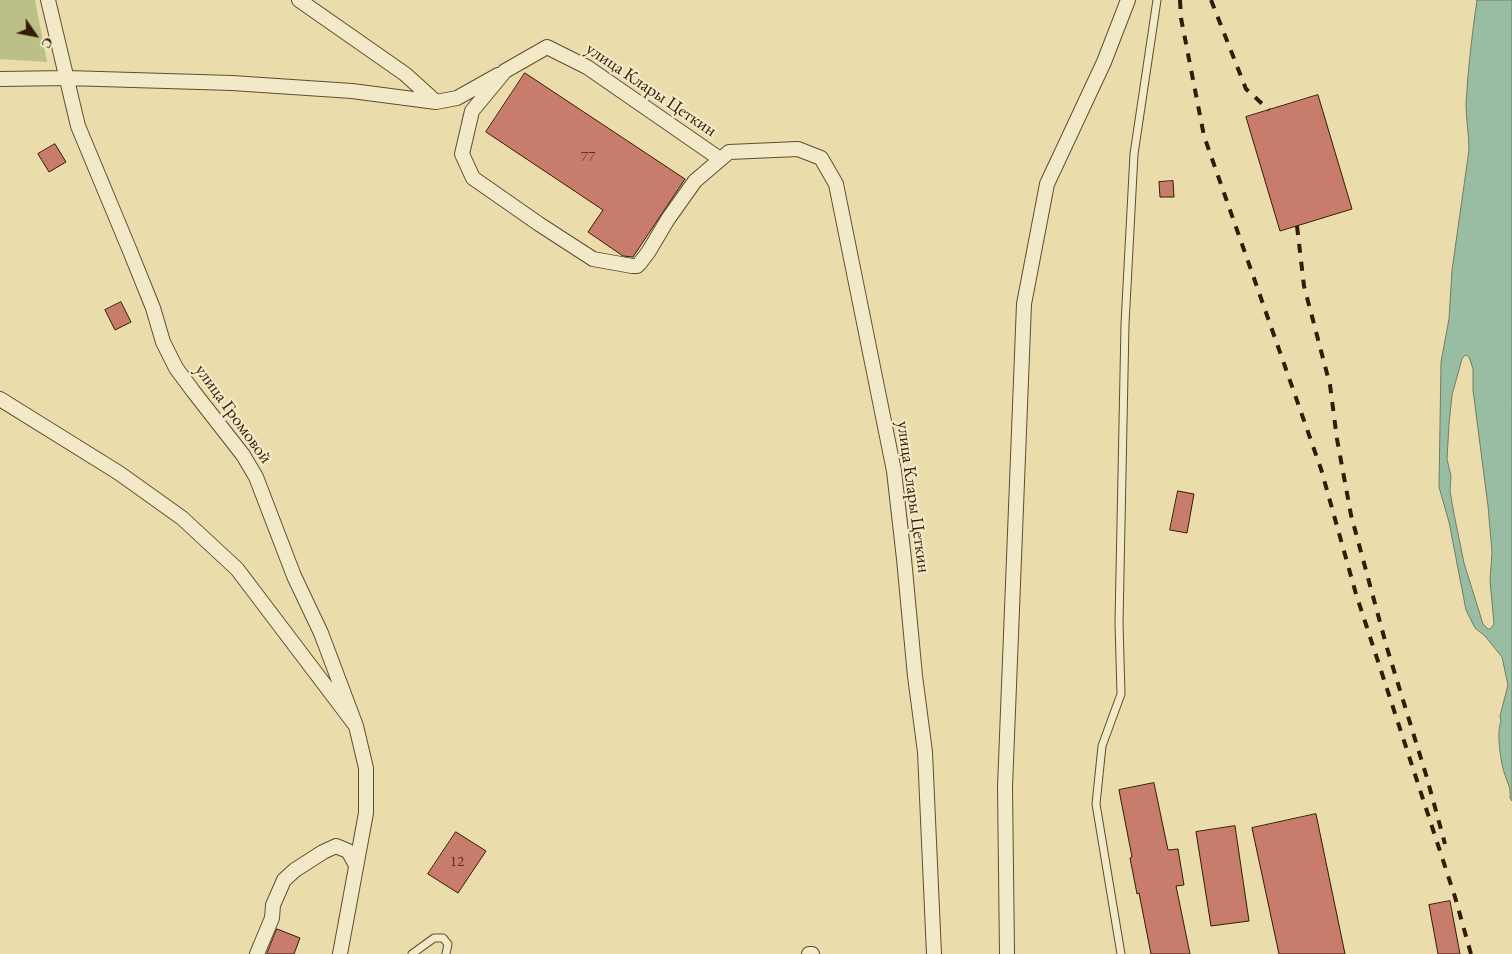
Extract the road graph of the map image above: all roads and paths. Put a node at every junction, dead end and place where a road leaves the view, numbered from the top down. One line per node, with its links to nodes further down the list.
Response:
1 (48, 0): 6 (street, улица Громовой)
2 (299, 0): 8 (street)
3 (1128, 0): 18 (street)
4 (1157, 0): 19 (lane)
5 (505, 71): 8 (street); 9 (street, улица Клары Цеткин); 9 (street, улица Клары Цеткин)
6 (67, 78): 7 (street); 8 (street); 11 (street, улица Громовой)
7 (0, 79)
8 (436, 102)
9 (720, 159): 17 (street, улица Клары Цеткин)
10 (0, 399): 11 (street)
11 (356, 726): 12 (street, улица Громовой)
12 (356, 864): 13 (street); 14 (street, улица Громовой)
13 (257, 954)
14 (340, 954)
15 (412, 954): 16 (lane)
16 (446, 954)
17 (934, 954)
18 (1007, 954)
19 (1121, 954)

